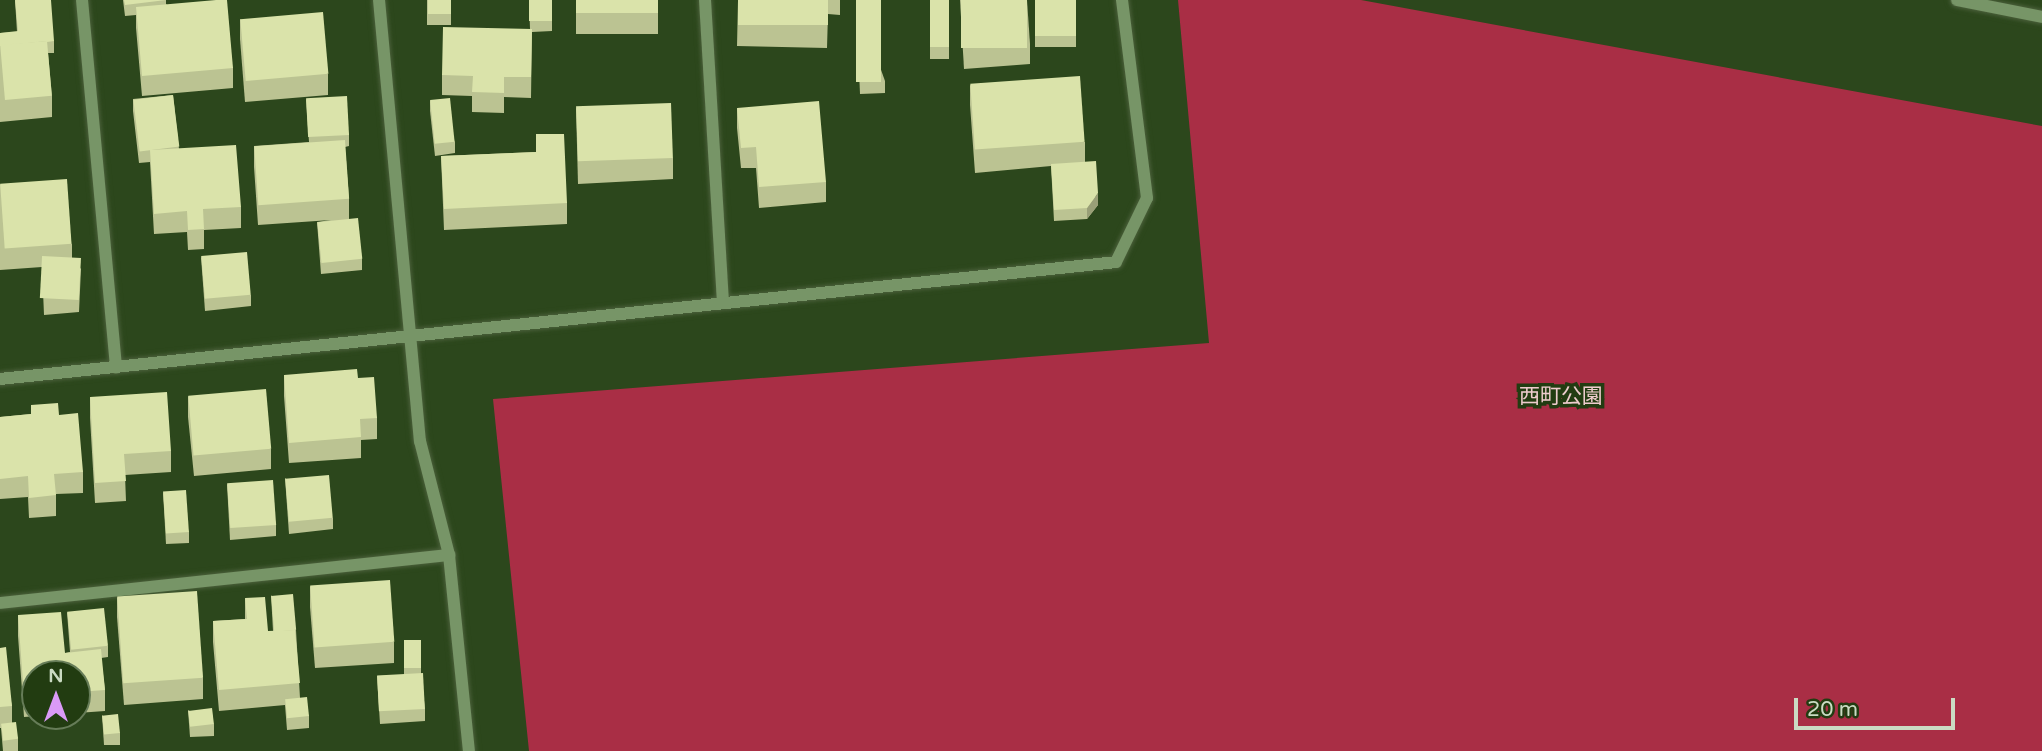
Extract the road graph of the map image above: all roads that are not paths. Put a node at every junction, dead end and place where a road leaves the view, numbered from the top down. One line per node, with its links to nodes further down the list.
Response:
1 (82, 0): 9 (street)
2 (379, 0): 8 (street)
3 (705, 0): 7 (street)
4 (1122, 0): 7 (street)
5 (1957, 0): 6 (street)
6 (2042, 17)
7 (723, 300): 8 (street)
8 (410, 337): 9 (street); 11 (street)
9 (116, 367): 10 (street)
10 (0, 379)
11 (449, 555): 12 (street); 13 (street)
12 (0, 603)
13 (469, 751)

